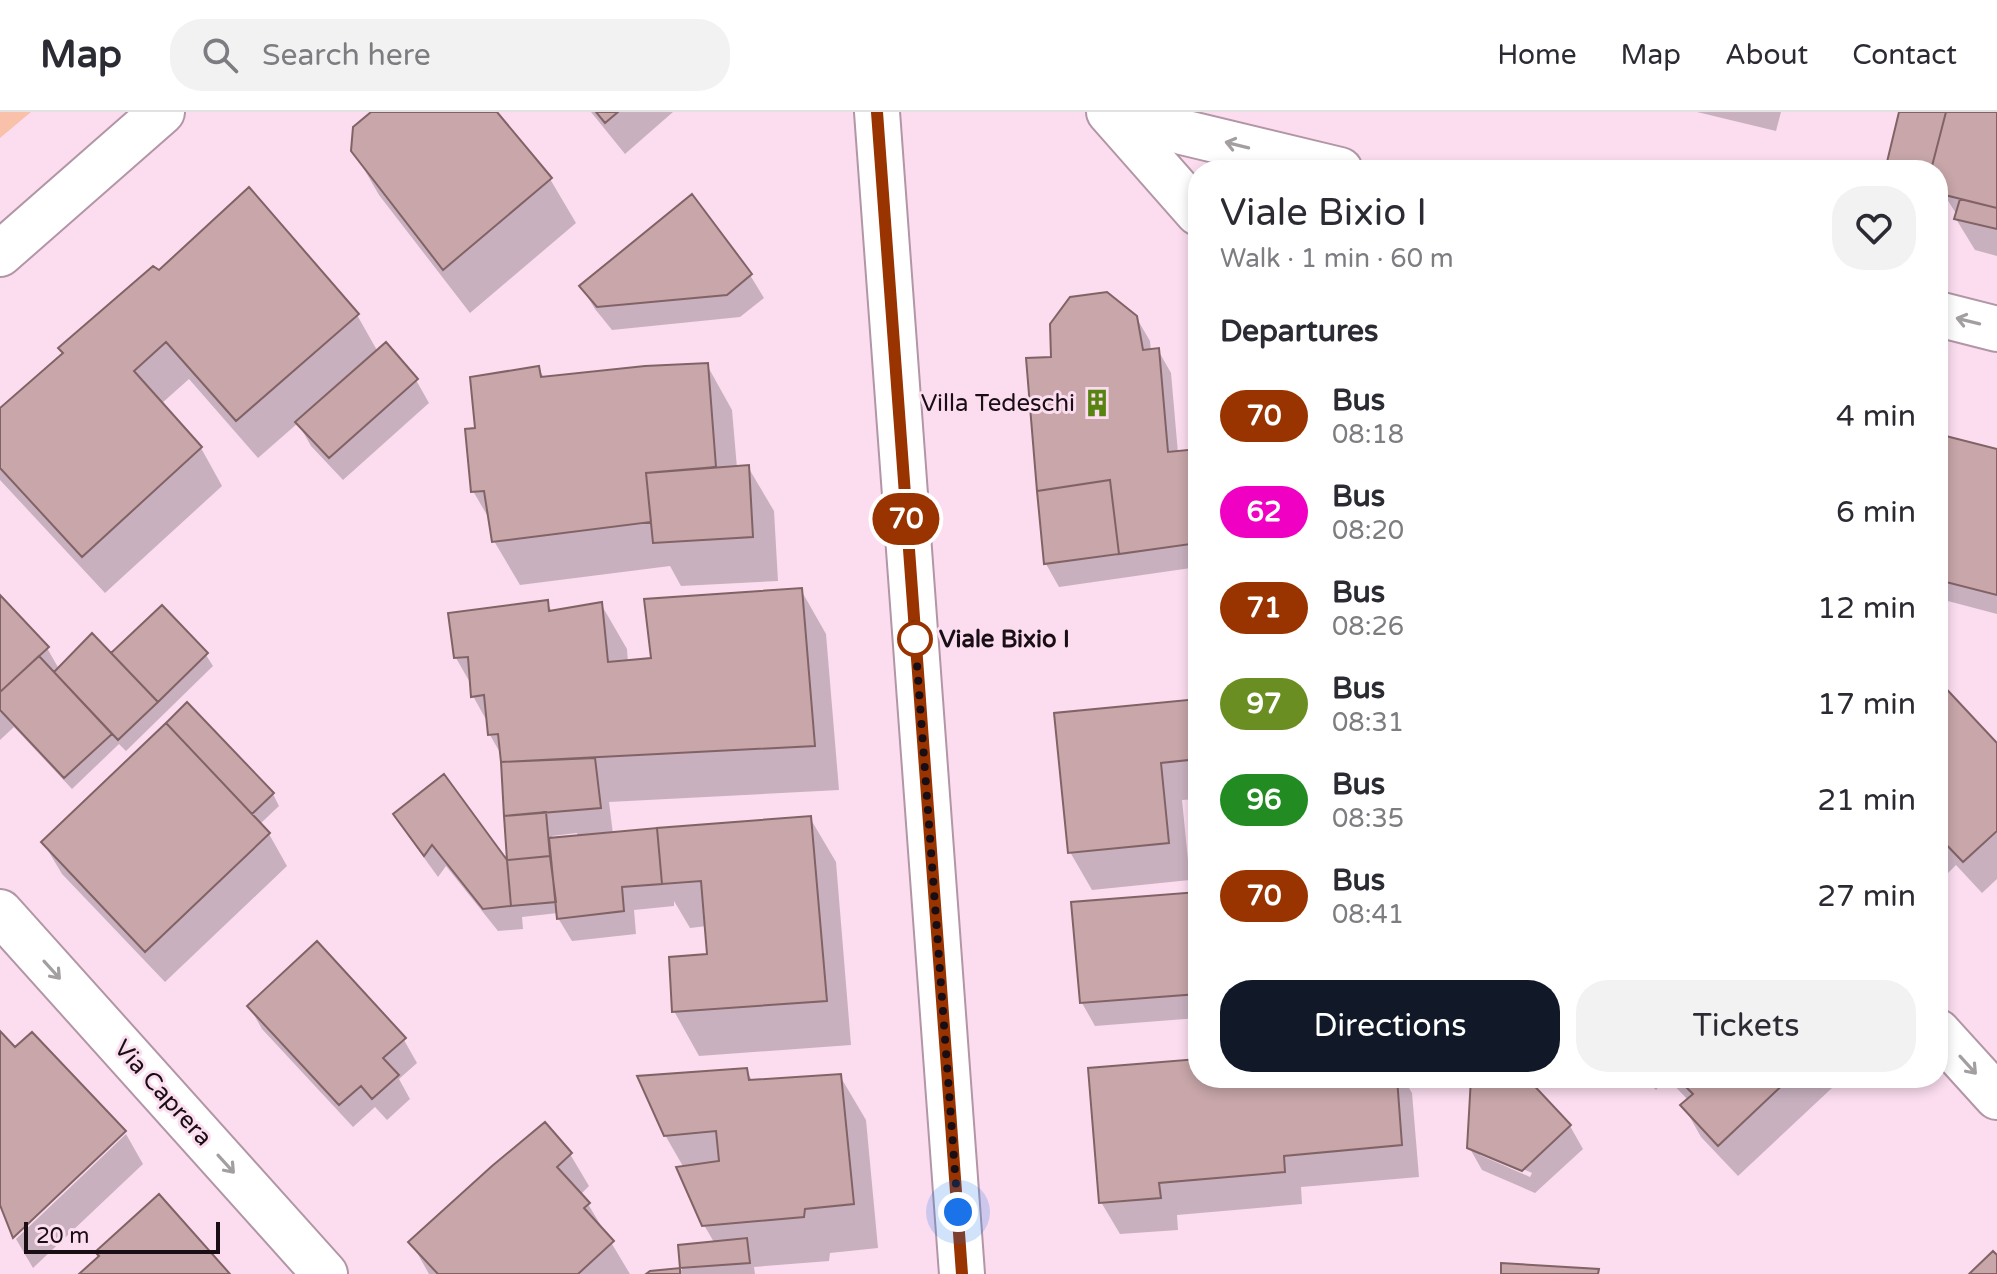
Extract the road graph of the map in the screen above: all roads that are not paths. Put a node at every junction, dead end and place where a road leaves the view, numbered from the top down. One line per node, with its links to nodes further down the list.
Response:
1 (162, 112): 9 (street)
2 (877, 112): 7 (street)
3 (911, 112): 7 (street)
4 (1109, 112): 8 (street)
5 (1144, 112): 6 (street, one-way to 5)
6 (1285, 160)
7 (880, 166): 16 (street)
8 (1188, 202)
9 (0, 254)
10 (1948, 317): 11 (street, one-way to 10)
11 (1997, 329)
12 (0, 912): 15 (street, Via Caprera, one-way to 15)
13 (1948, 1043): 14 (street, one-way to 14)
14 (1997, 1097)
15 (325, 1274)
16 (962, 1274)

